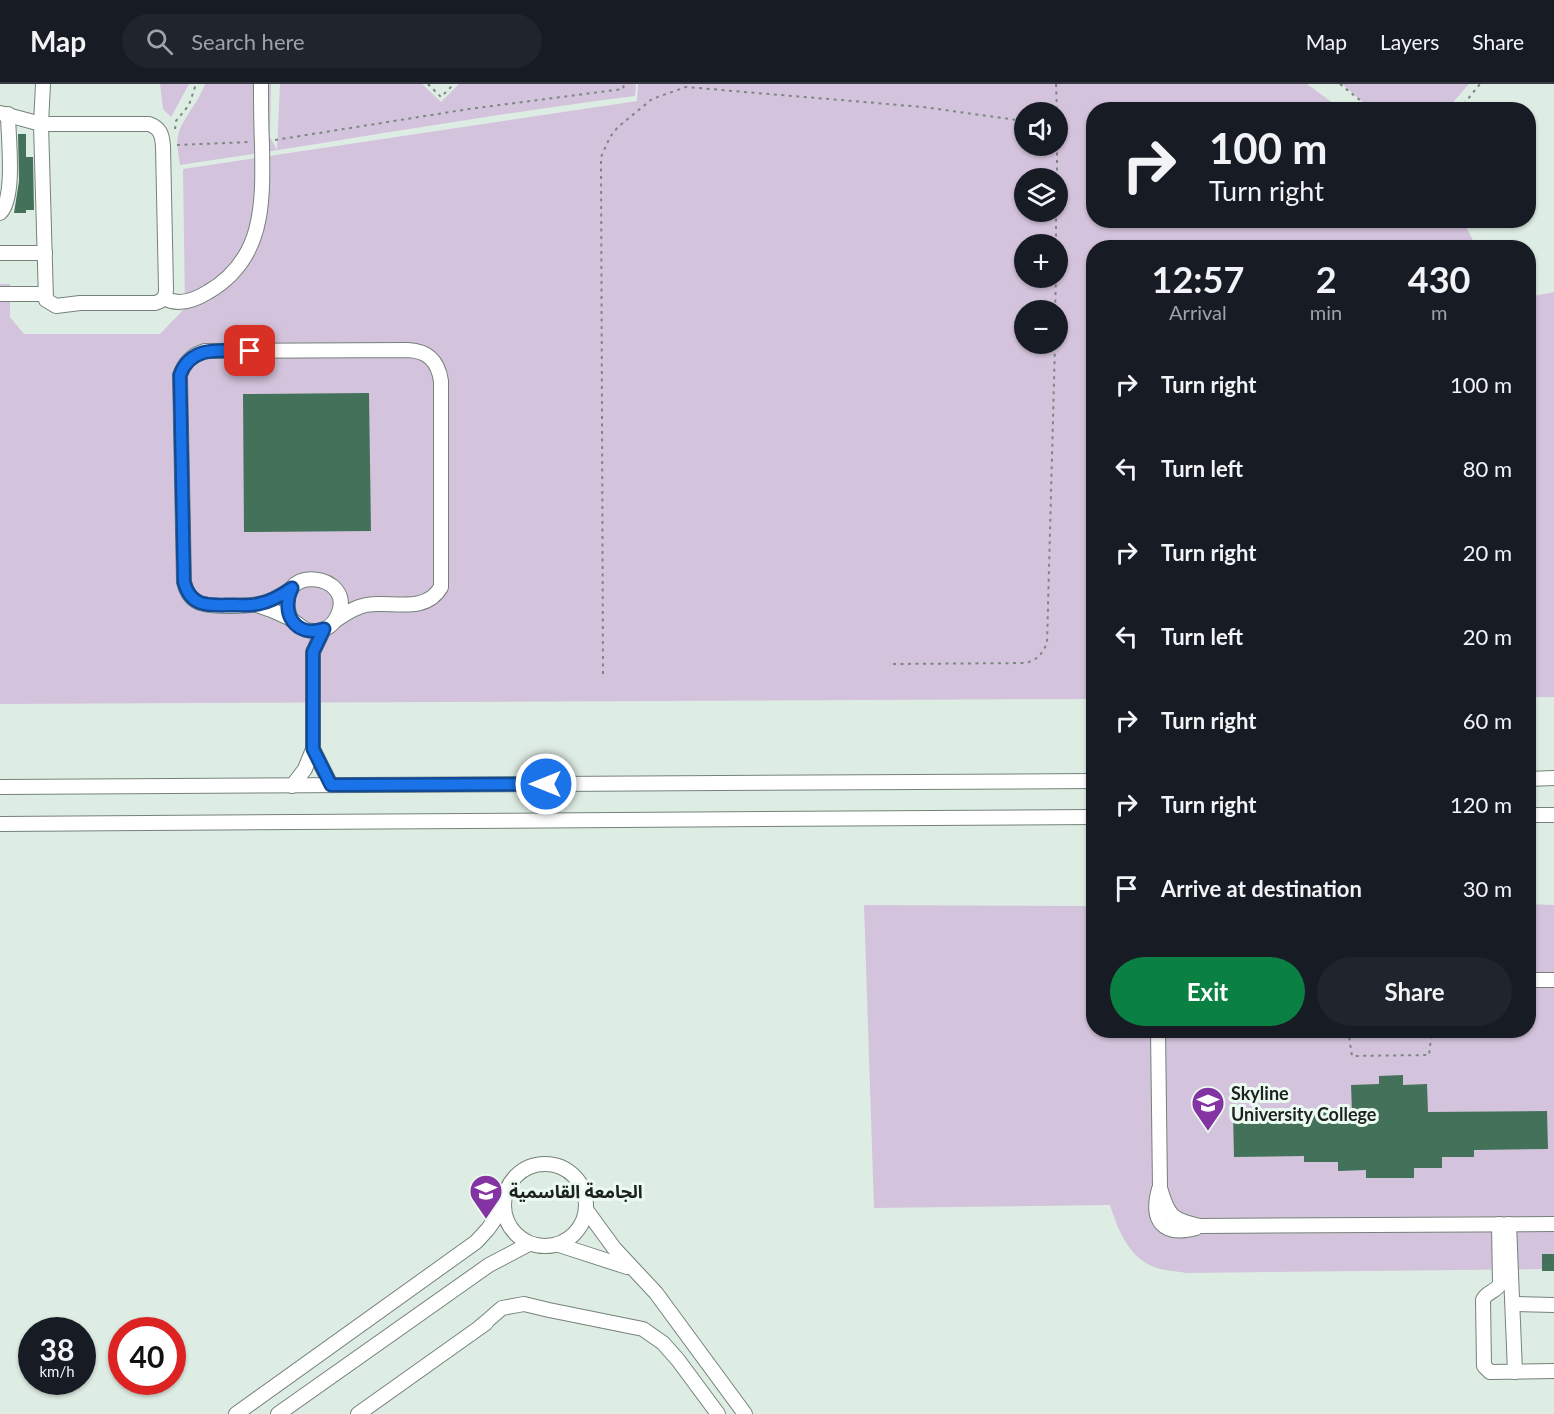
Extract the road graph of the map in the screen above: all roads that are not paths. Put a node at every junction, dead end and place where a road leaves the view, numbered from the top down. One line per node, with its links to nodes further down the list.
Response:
1 (42, 84): 4 (street)
2 (261, 84): 10 (street)
3 (4, 113): 4 (street); 5 (street)
4 (41, 124): 7 (street); 10 (street)
5 (0, 213)
6 (0, 253): 7 (street)
7 (45, 253): 9 (street)
8 (0, 294): 9 (street)
9 (45, 294): 10 (street)
10 (164, 298)
11 (334, 587): 12 (street); 13 (street); 15 (street)
12 (292, 588): 14 (street); 16 (street)
13 (366, 604): 14 (street); 15 (street)
14 (257, 605): 16 (street)
15 (336, 620): 17 (street)
16 (295, 623): 17 (street); 18 (street)
17 (324, 629): 18 (street)
18 (313, 652): 19 (street)
19 (313, 749): 23 (street); 24 (street)
20 (1554, 778): 21 (street)
21 (1536, 779)
22 (1086, 781): 23 (street)
23 (331, 785): 24 (street)
24 (292, 786): 25 (street)
25 (0, 787)
26 (1536, 815): 27 (street)
27 (1554, 815)
28 (1086, 816): 29 (street)
29 (0, 824)
30 (1536, 980): 31 (street)
31 (1554, 980)
32 (1158, 1038): 35 (street)
33 (504, 1206): 34 (street); 37 (street); 44 (street)
34 (587, 1211): 38 (street); 39 (street)
35 (1504, 1224): 36 (street); 40 (street); 43 (street)
36 (1554, 1224)
37 (529, 1244): 38 (street); 45 (street)
38 (560, 1245): 39 (street)
39 (635, 1270): 48 (street)
40 (1513, 1304): 41 (street); 43 (street)
41 (1554, 1305)
42 (1554, 1371): 43 (street)
43 (1515, 1372)
44 (236, 1414)
45 (278, 1414)
46 (358, 1414): 47 (street)
47 (718, 1414)
48 (745, 1414)

